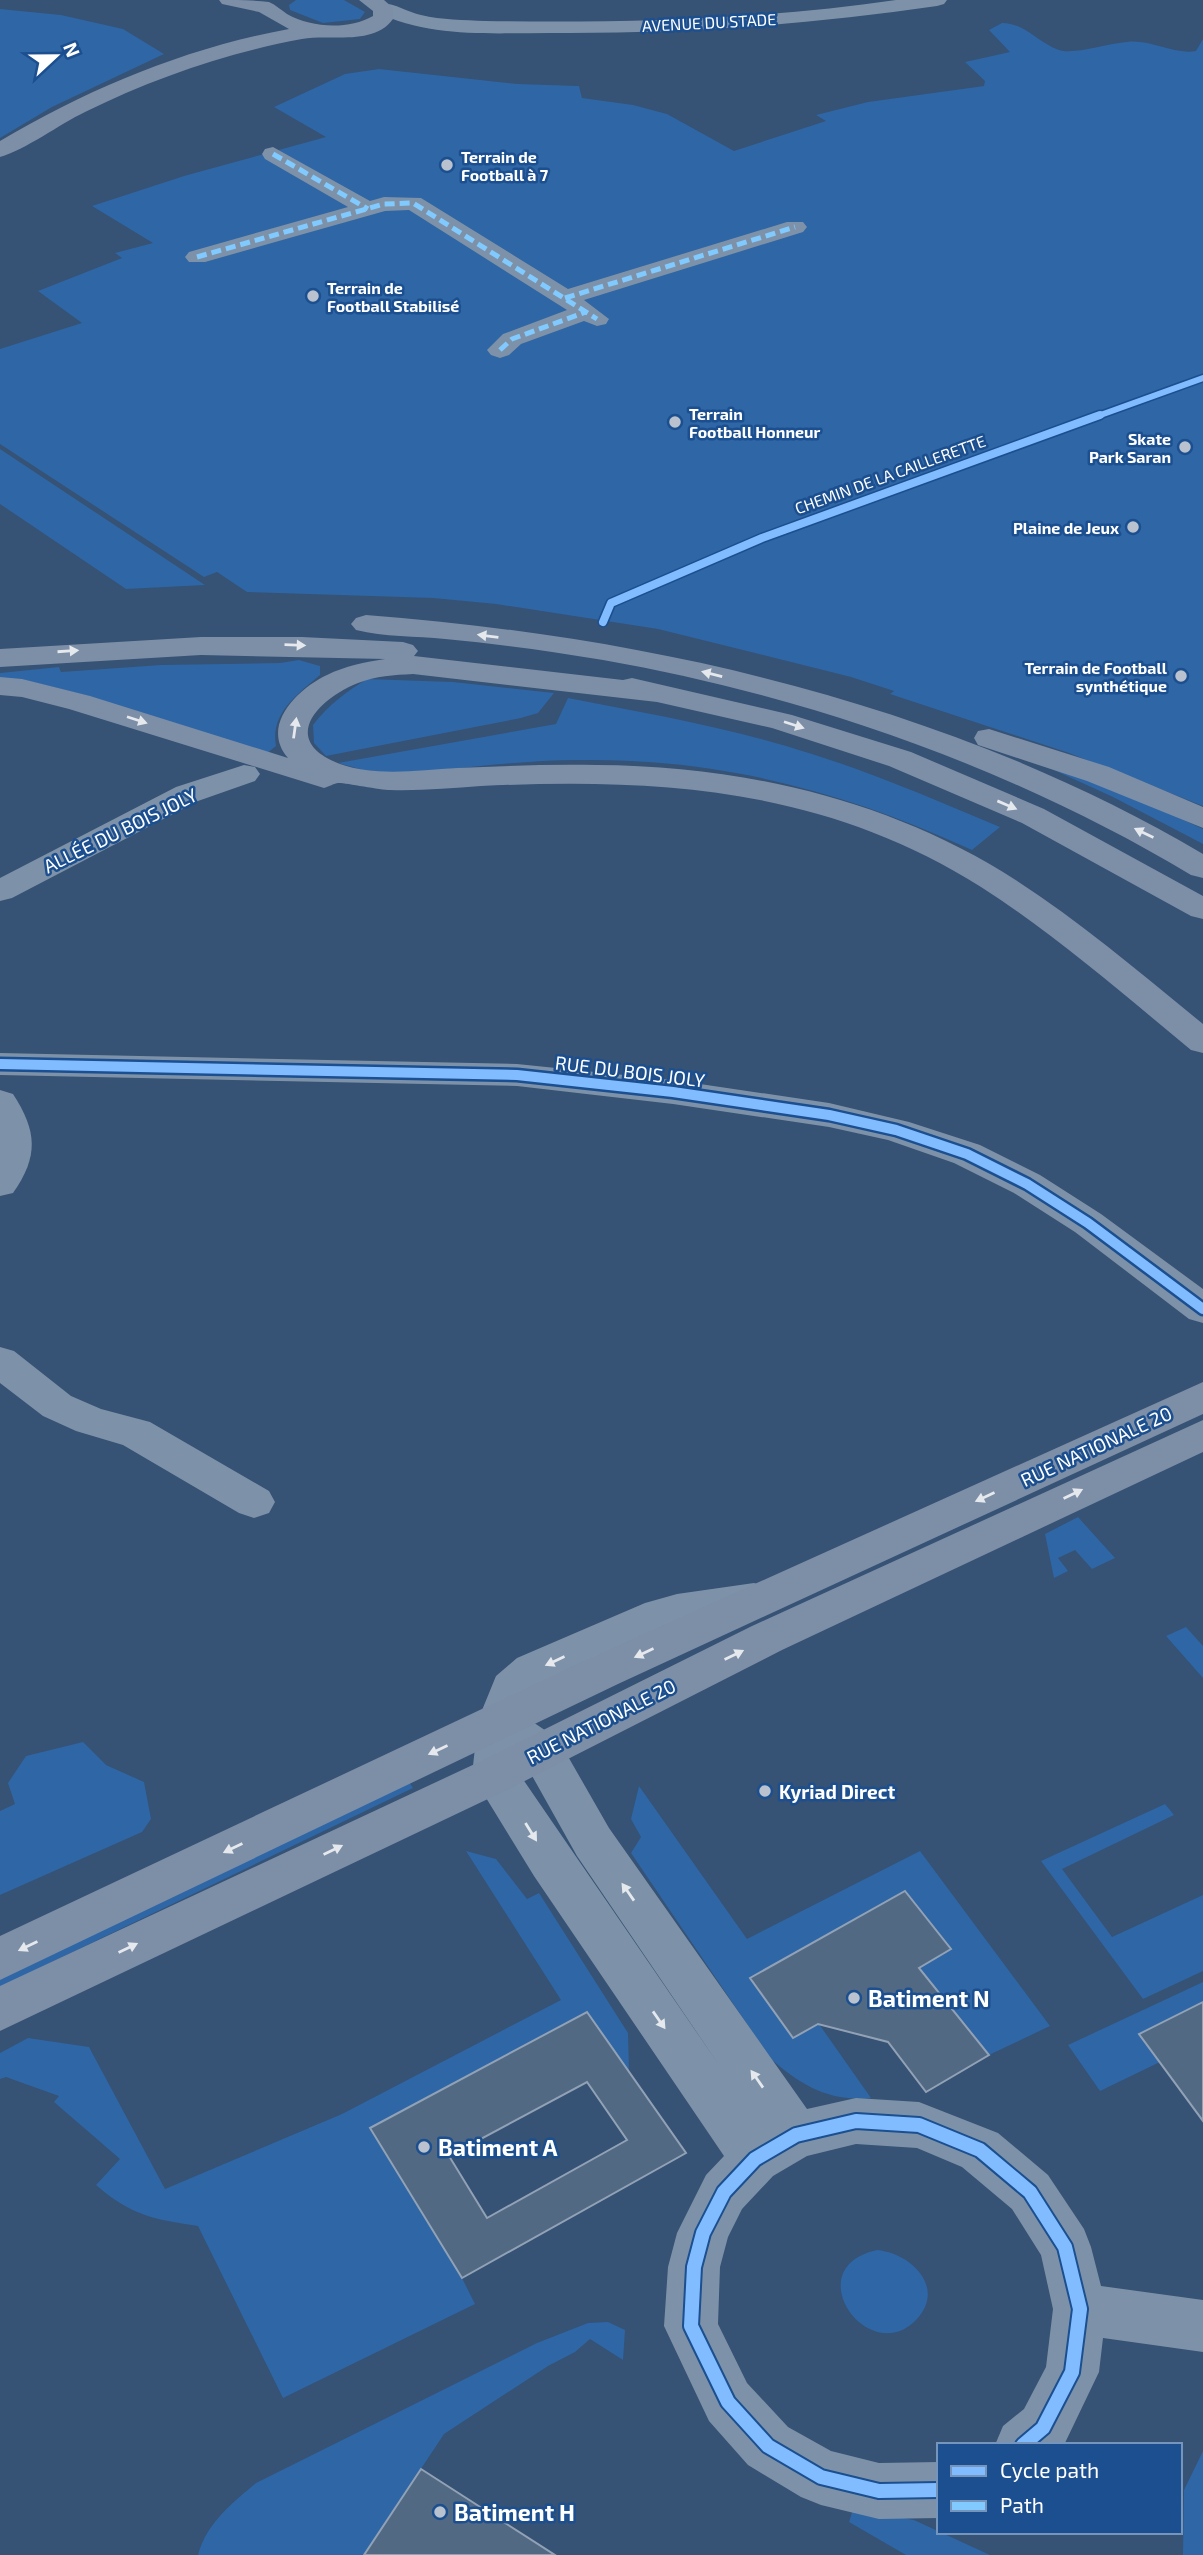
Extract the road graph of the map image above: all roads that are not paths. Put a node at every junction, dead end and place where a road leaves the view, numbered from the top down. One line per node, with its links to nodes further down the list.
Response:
1 (229, 0): 4 (main road)
2 (937, 0): 5 (street, AVENUE DU STADE)
3 (380, 3): 5 (street, AVENUE DU STADE); 7 (main road)
4 (272, 7): 6 (main road); 8 (main road)
5 (480, 27): 7 (street, AVENUE DU STADE)
6 (318, 30): 7 (main road); 8 (main road)
7 (348, 30)
8 (235, 46): 9 (main road)
9 (0, 150)
10 (273, 154): 11 (street)
11 (368, 209): 13 (street); 14 (street)
12 (795, 228): 14 (street)
13 (197, 257)
14 (565, 298): 15 (street)
15 (500, 350)
16 (0, 634): 19 (main road, one-way to 16)
17 (0, 658): 20 (main road, one-way to 20)
18 (0, 687): 22 (main road, one-way to 22)
19 (778, 690): 23 (main road); 24 (main road, one-way to 19)
20 (656, 693): 22 (main road, one-way to 20); 26 (main road, one-way to 26)
21 (244, 774): 25 (street, ALLÉE DU BOIS JOLY)
22 (555, 774): 27 (main road)
23 (1203, 818)
24 (1203, 868)
25 (0, 891)
26 (1203, 909)
27 (1203, 1042)
28 (0, 1064): 31 (street, RUE DU BOIS JOLY)
29 (0, 1102): 30 (street)
30 (0, 1184)
31 (1203, 1309)
32 (0, 1361): 35 (street)
33 (1203, 1397): 36 (main road, RUE NATIONALE 20, one-way to 36)
34 (1203, 1435): 38 (main road, RUE NATIONALE 20, one-way to 34)
35 (254, 1502)
36 (760, 1600): 37 (street, one-way to 37)
37 (500, 1720): 38 (street); 39 (street); 40 (main road, one-way to 40)
38 (542, 1752): 39 (main road, RUE NATIONALE 20); 42 (street, one-way to 38)
39 (495, 1774): 41 (main road, RUE NATIONALE 20, one-way to 39); 42 (street, one-way to 42)
40 (0, 1959)
41 (0, 2009)
42 (776, 2147): 43 (street); 46 (street)
43 (1080, 2309): 44 (street); 45 (street)
44 (1203, 2326)
45 (1025, 2443)
46 (937, 2490)

